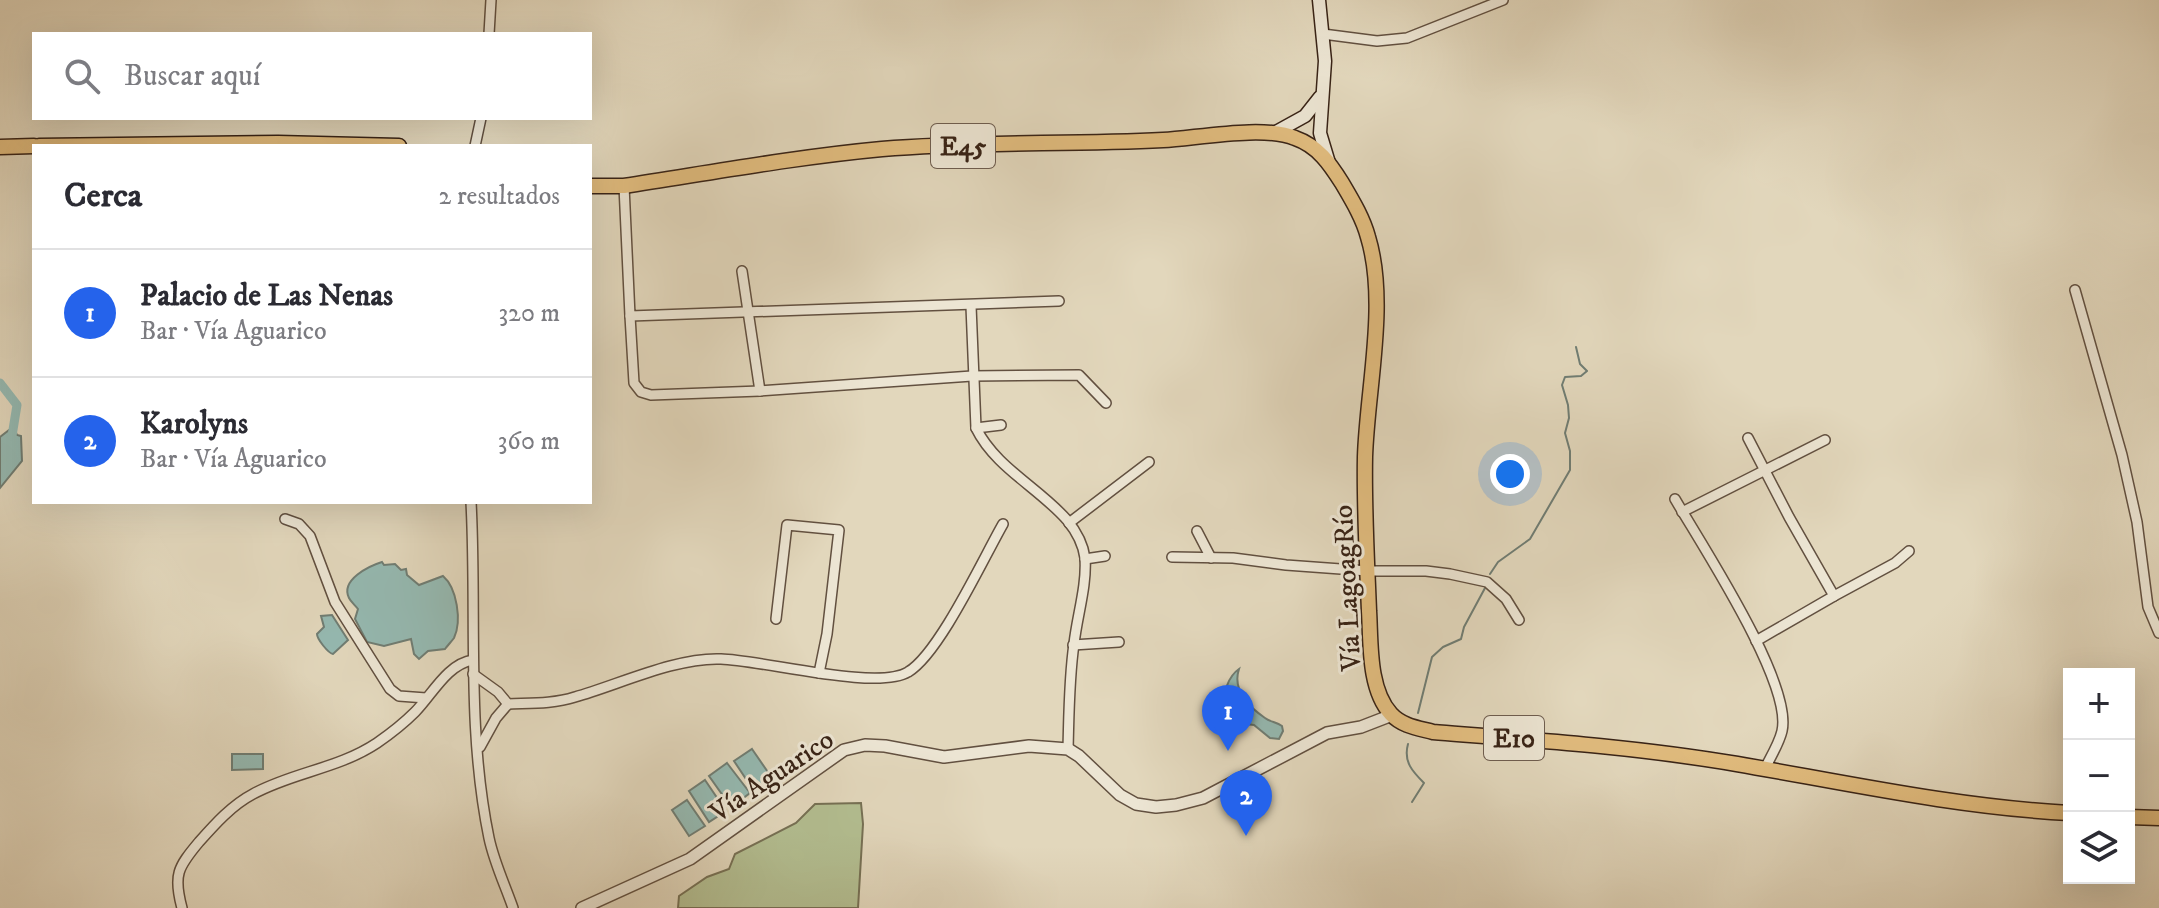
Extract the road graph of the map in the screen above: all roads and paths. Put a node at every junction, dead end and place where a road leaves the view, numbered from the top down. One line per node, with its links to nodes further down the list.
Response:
1 (491, 0): 4 (street)
2 (1319, 0): 5 (main road)
3 (1503, 0): 5 (street)
4 (489, 32)
5 (1323, 34): 6 (main road)
6 (1321, 94): 8 (main road); 14 (main road)
7 (481, 120): 11 (street)
8 (1276, 132): 14 (highway, E45); 16 (highway, E45)
9 (197, 144): 10 (highway)
10 (318, 144)
11 (475, 144)
12 (32, 146): 13 (highway)
13 (0, 147)
14 (1329, 163): 44 (highway, Vía LagoagRío)
15 (592, 186): 16 (highway, E45)
16 (624, 186): 22 (street)
17 (742, 271): 21 (street)
18 (2075, 290): 48 (street)
19 (1059, 301): 20 (street)
20 (971, 306): 21 (street); 23 (street)
21 (749, 311): 22 (street); 24 (street)
22 (630, 316): 24 (street)
23 (972, 376): 24 (street); 25 (street); 27 (street)
24 (760, 391)
25 (1106, 403)
26 (1001, 425): 27 (street)
27 (976, 428): 36 (street)
28 (1748, 438): 31 (street)
29 (1825, 440): 31 (street)
30 (1149, 462): 36 (street)
31 (1766, 469): 34 (street); 45 (street)
32 (1675, 499): 34 (street)
33 (471, 504): 52 (street)
34 (1682, 512): 49 (street)
35 (285, 519): 55 (street)
36 (1069, 523): 43 (street)
37 (1003, 524): 53 (street)
38 (1197, 531): 42 (street)
39 (1909, 551): 45 (street)
40 (1105, 556): 43 (street)
41 (1172, 557): 42 (street)
42 (1211, 558): 44 (street)
43 (1085, 559): 51 (street)
44 (1368, 571): 47 (street); 57 (highway, Vía LagoagRío)
45 (1834, 596): 49 (street)
46 (776, 619): 53 (street)
47 (1519, 620)
48 (2159, 633)
49 (1756, 641): 60 (street)
50 (1119, 642): 51 (street)
51 (1073, 645): 58 (street)
52 (473, 660): 54 (street); 55 (street)
53 (819, 673): 56 (street)
54 (473, 674): 56 (street); 59 (street)
55 (426, 698): 64 (street)
56 (508, 704): 59 (street)
57 (1392, 715): 58 (street); 60 (highway, E10)
58 (1068, 749): 66 (street, Vía Aguarico)
59 (478, 751): 65 (street)
60 (1764, 770): 61 (highway, E10)
61 (2063, 812)
62 (2135, 817): 63 (highway)
63 (2159, 818)
64 (182, 908)
65 (513, 908)
66 (582, 908)

